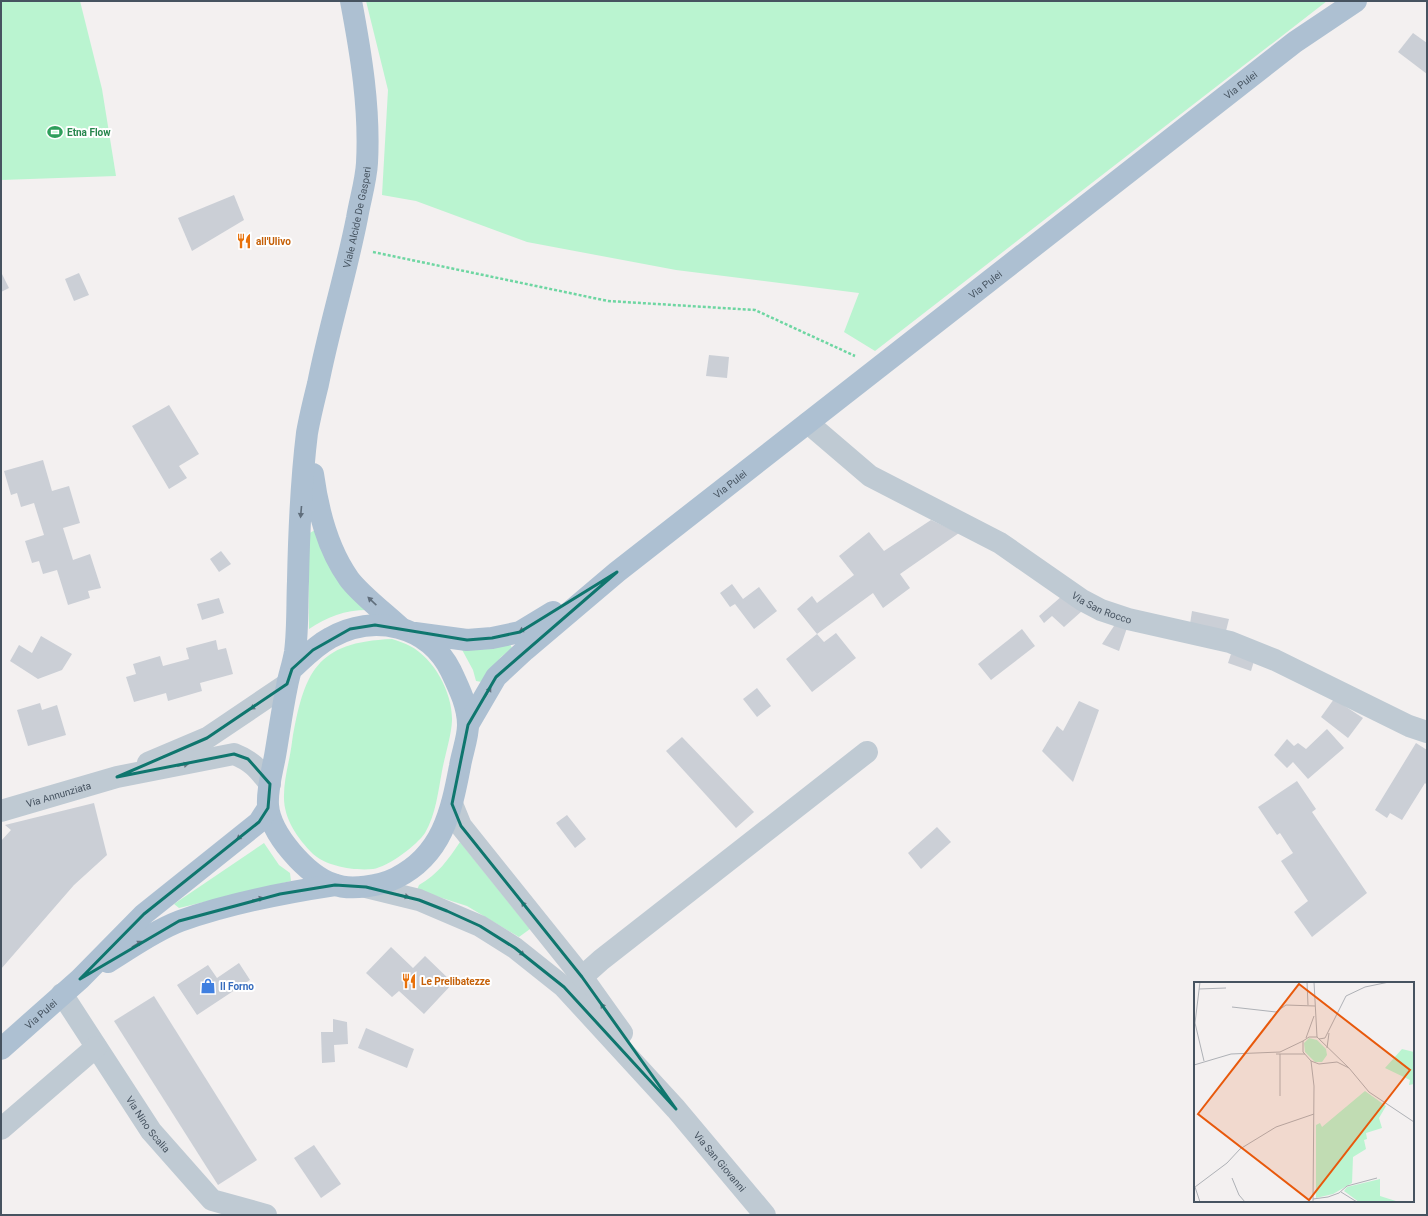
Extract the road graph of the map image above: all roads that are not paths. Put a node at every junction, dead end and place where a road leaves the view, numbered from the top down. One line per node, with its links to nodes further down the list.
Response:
1 (351, 1): 4 (main road, Viale Alcide De Gasperi)
2 (1356, 1): 3 (main road, Via Pulei)
3 (808, 423): 5 (main road, Via Pulei); 9 (street, Via San Rocco)
4 (308, 431): 6 (main road, one-way to 4); 7 (main road, one-way to 7)
5 (617, 572): 6 (main road, one-way to 6); 8 (main road, one-way to 5)
6 (408, 630): 7 (main road); 8 (main road)
7 (289, 677): 11 (street, one-way to 11); 12 (main road)
8 (468, 725): 13 (main road)
9 (1427, 732)
10 (867, 752): 18 (street)
11 (117, 777): 12 (street, one-way to 12); 15 (street, Via Annunziata)
12 (270, 784): 14 (main road)
13 (452, 804): 17 (main road); 18 (street, one-way to 13)
14 (268, 808): 16 (main road); 19 (main road, one-way to 19)
15 (1, 811)
16 (335, 885): 17 (main road); 19 (main road, one-way to 16)
17 (366, 887): 23 (street, one-way to 23)
18 (582, 977): 23 (street, one-way to 18)
19 (80, 979): 20 (main road, Via Pulei)
20 (62, 994): 21 (street, Via Nino Scalia); 22 (main road, Via Pulei)
21 (96, 1047): 24 (street); 25 (street, Via Nino Scalia)
22 (1, 1049)
23 (676, 1109): 26 (street, Via San Giovanni)
24 (1, 1129)
25 (266, 1215)
26 (765, 1215)

